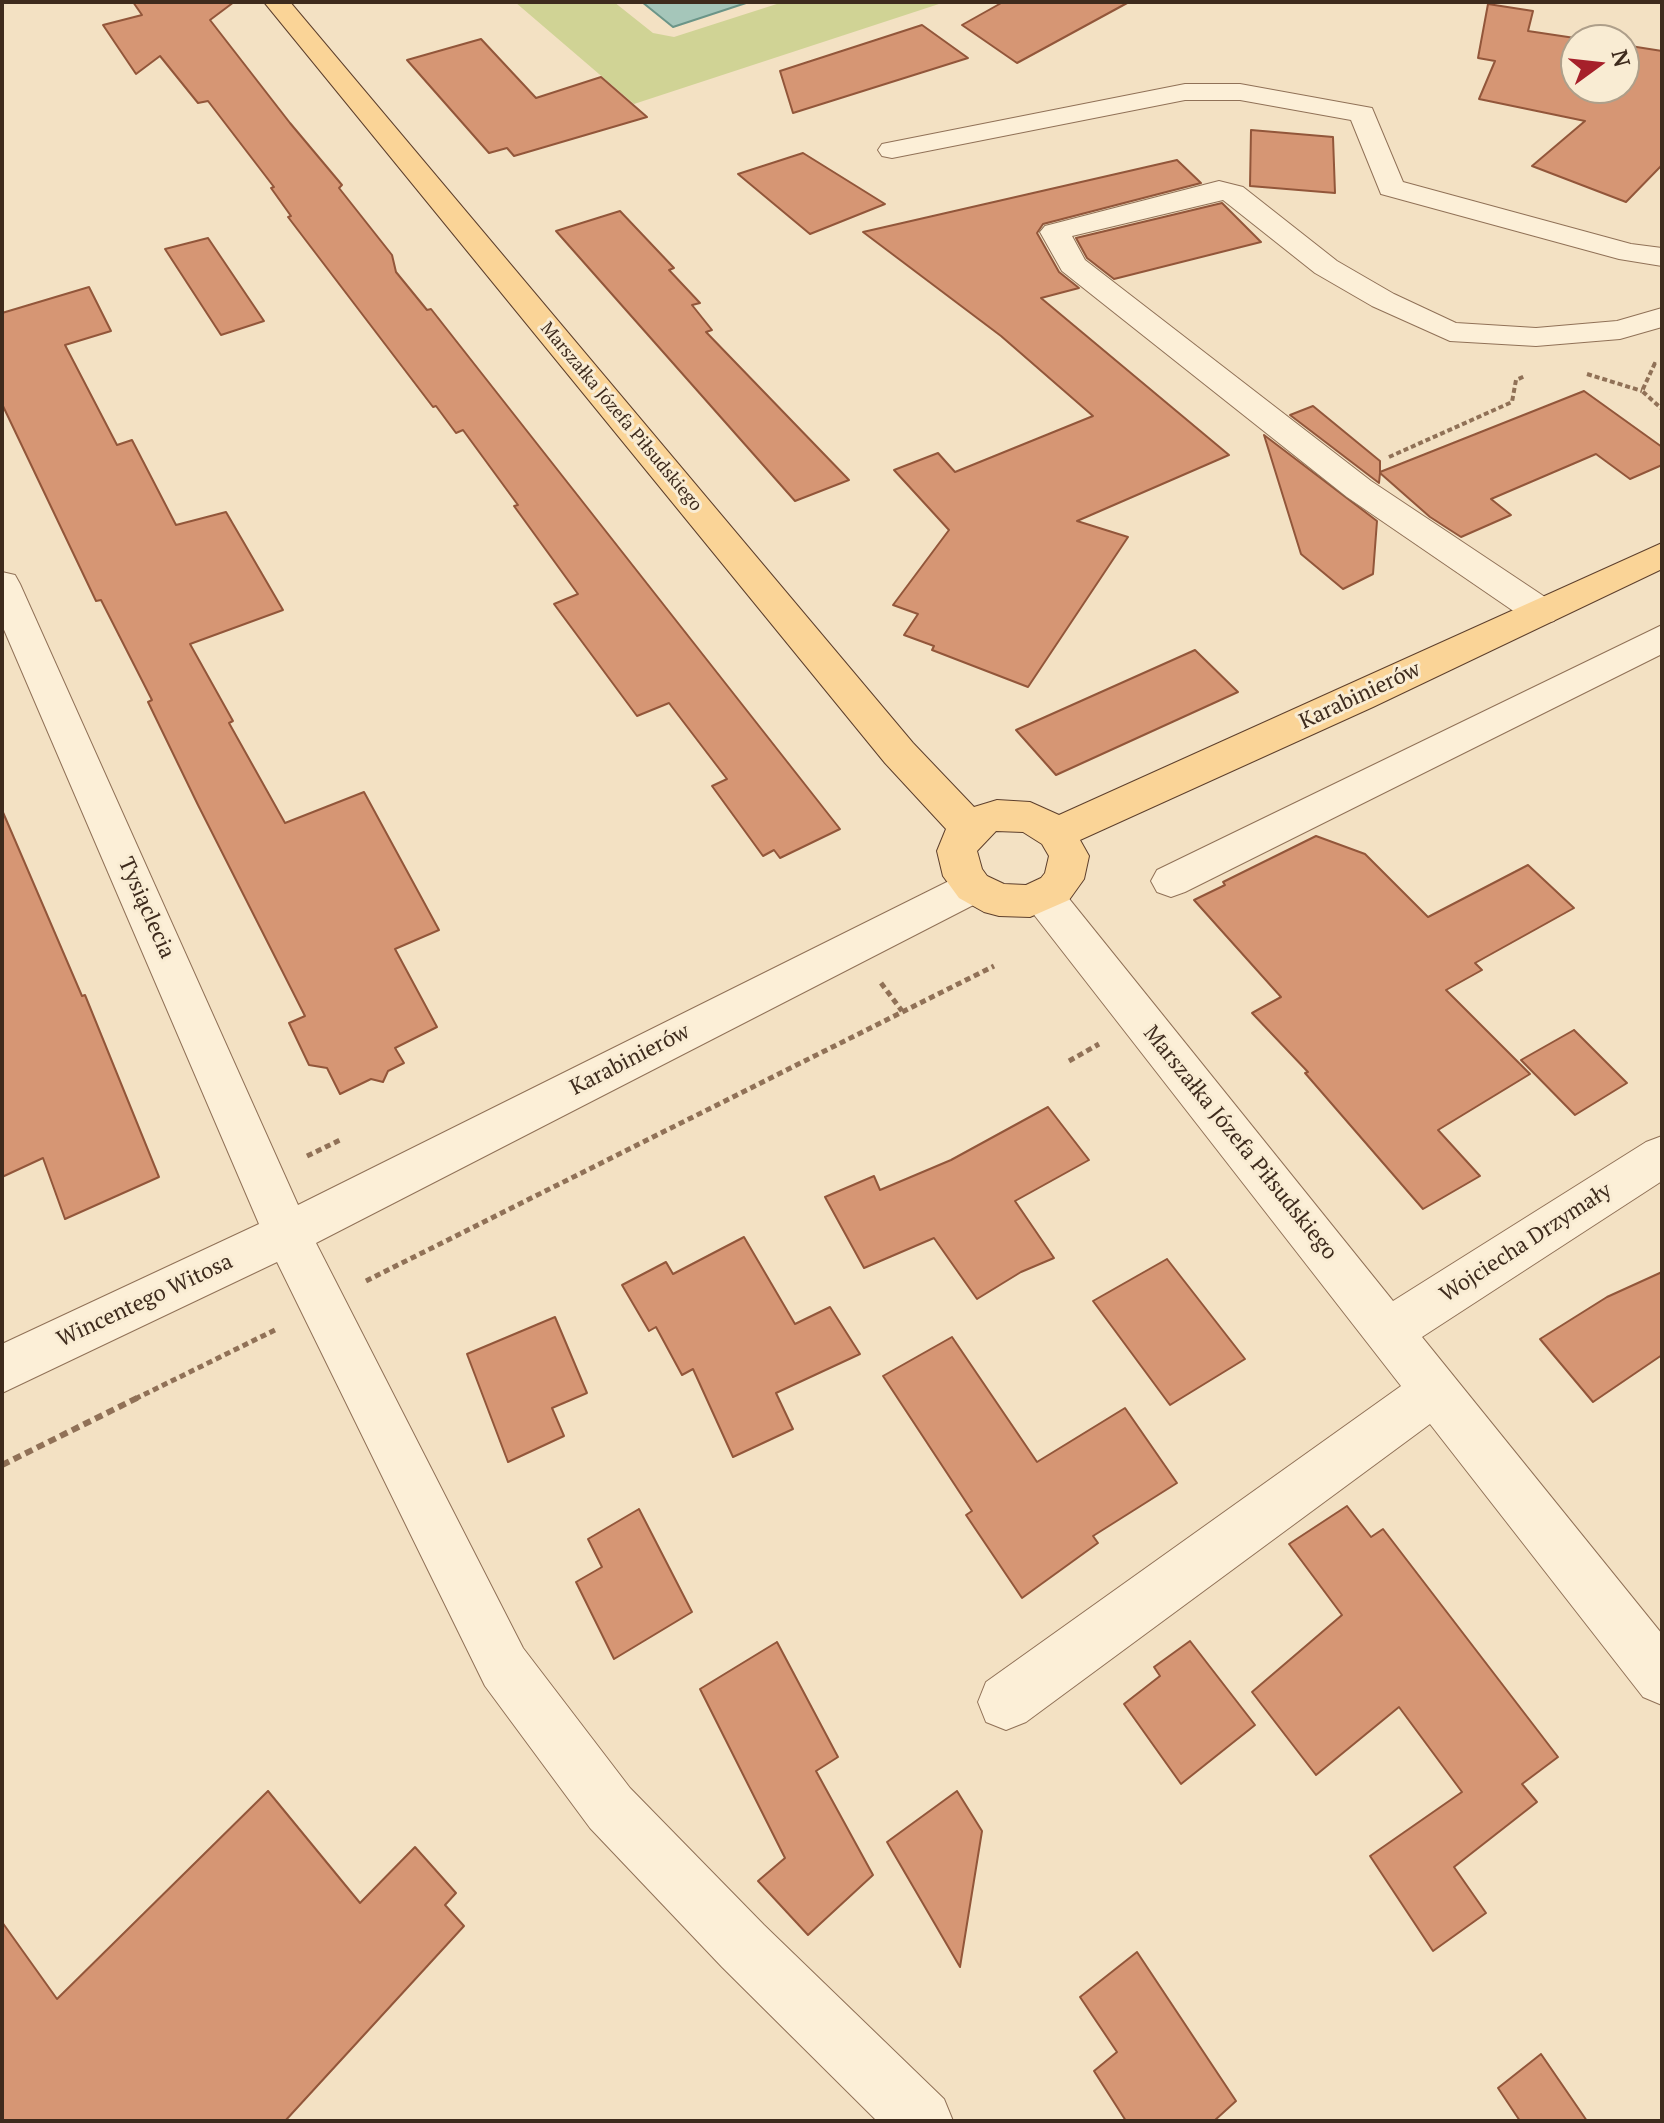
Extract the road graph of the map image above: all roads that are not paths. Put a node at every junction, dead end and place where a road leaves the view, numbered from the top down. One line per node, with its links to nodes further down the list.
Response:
1 (277, 2): 9 (main road, Marszałka Józefa Piłsudskiego)
2 (892, 150): 3 (street)
3 (1662, 257)
4 (1662, 317): 7 (street)
5 (1659, 561): 7 (main road, Karabinierów)
6 (2, 584): 15 (street, Tysiąclecia)
7 (1541, 612): 10 (main road, Karabinierów)
8 (1662, 638): 11 (street)
9 (969, 828): 10 (main road); 12 (main road)
10 (1057, 833): 13 (main road)
11 (1171, 881)
12 (973, 887): 13 (main road); 15 (street, Karabinierów)
13 (1043, 896): 16 (street, Marszałka Józefa Piłsudskiego)
14 (1662, 1156): 16 (street, Wojciecha Drzymały)
15 (287, 1234): 17 (street, Wincentego Witosa); 21 (street, Tysiąclecia)
16 (1390, 1330): 18 (street, Marszałka Józefa Piłsudskiego)
17 (2, 1369)
18 (1435, 1391): 19 (street, Marszałka Józefa Piłsudskiego); 20 (street)
19 (1662, 1678)
20 (1006, 1702)
21 (922, 2121)

